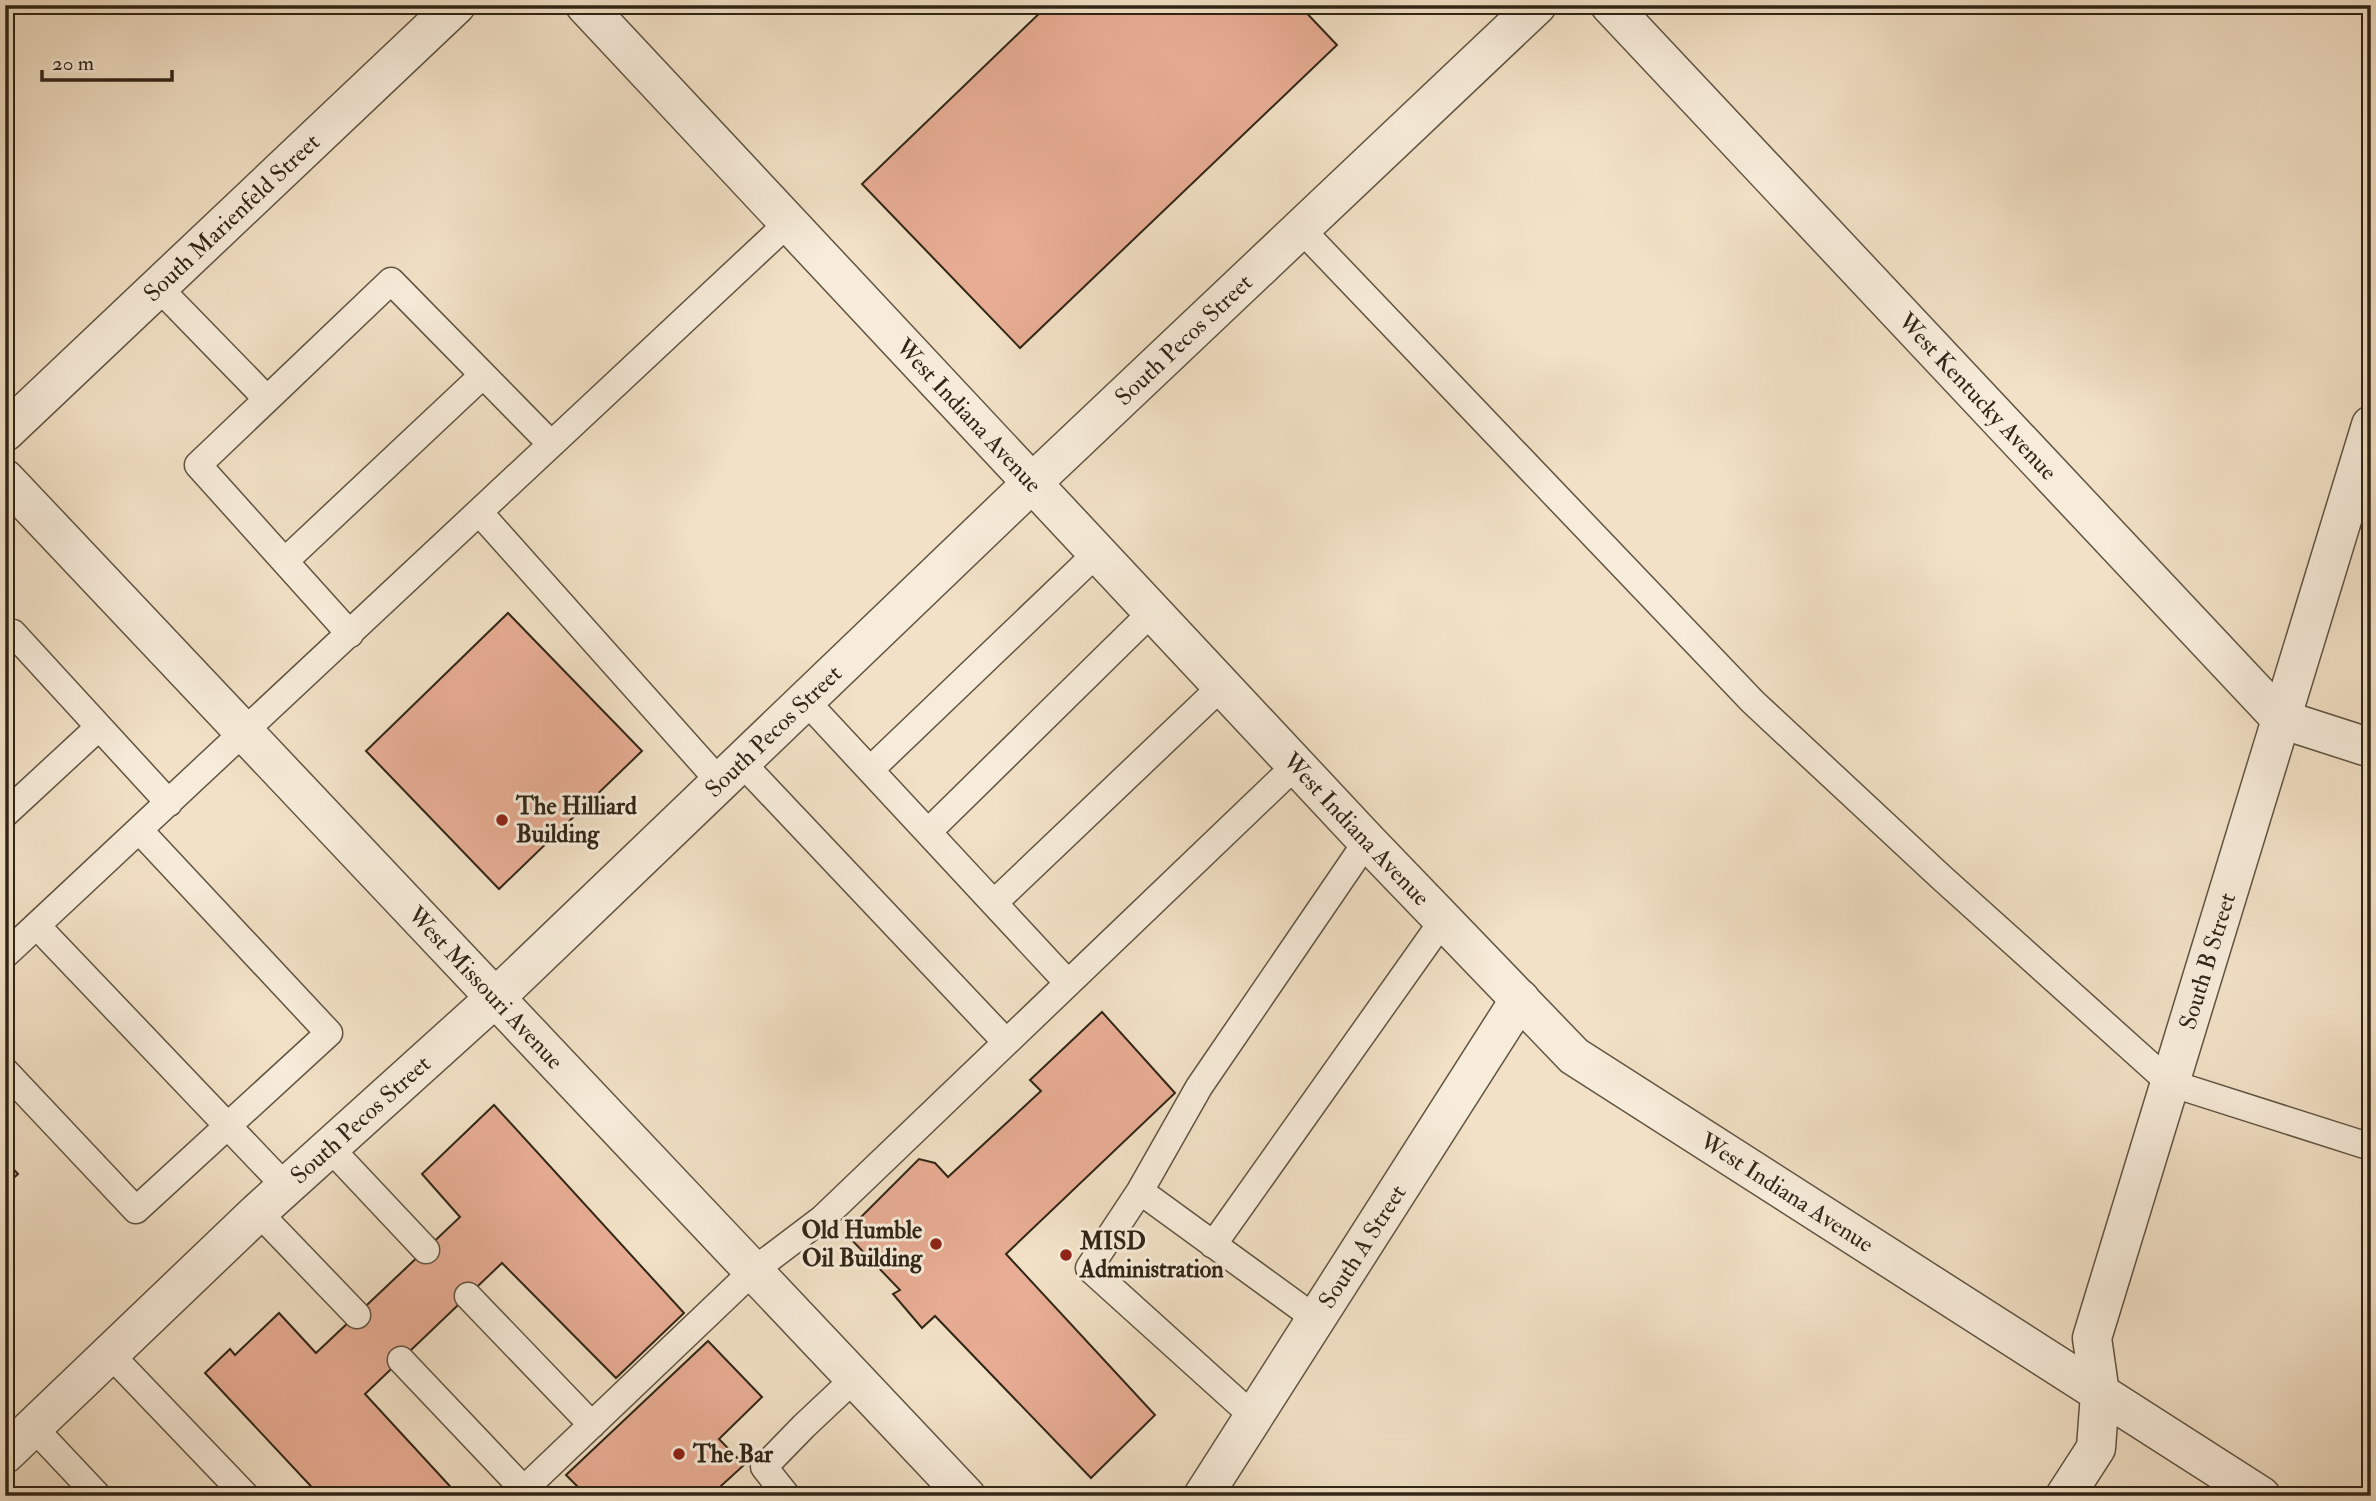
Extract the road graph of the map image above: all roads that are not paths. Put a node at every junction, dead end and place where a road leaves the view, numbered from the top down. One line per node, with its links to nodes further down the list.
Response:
1 (456, 5): 7 (street, South Marienfeld Street)
2 (585, 5): 5 (street, West Indiana Avenue)
3 (1537, 5): 6 (street, South Pecos Street)
4 (1610, 5): 23 (street, West Kentucky Avenue)
5 (788, 223): 12 (lane); 14 (street, West Indiana Avenue)
6 (1301, 229): 14 (street, South Pecos Street); 44 (lane)
7 (158, 287): 9 (lane); 11 (street, South Marienfeld Street)
8 (484, 374): 9 (lane); 12 (lane); 17 (lane)
9 (267, 399): 17 (lane)
10 (2371, 425): 23 (street, South B Street)
11 (5, 432)
12 (551, 444): 15 (lane)
13 (5, 479): 25 (street, West Missouri Avenue)
14 (1032, 483): 16 (street, West Indiana Avenue); 22 (street, South Pecos Street)
15 (479, 512): 19 (lane); 29 (lane)
16 (1097, 553): 18 (street, West Indiana Avenue); 28 (lane)
17 (285, 561): 19 (lane)
18 (1152, 612): 21 (street, West Indiana Avenue); 33 (lane)
19 (350, 634): 25 (lane)
20 (5, 640): 24 (lane)
21 (1222, 686): 27 (street, West Indiana Avenue); 35 (lane)
22 (805, 700): 28 (lane); 29 (street, South Pecos Street)
23 (2281, 719): 26 (street, West Kentucky Avenue); 44 (street, South B Street)
24 (99, 727): 30 (lane); 31 (lane)
25 (244, 731): 30 (lane); 40 (street, West Missouri Avenue)
26 (2371, 748)
27 (1296, 765): 34 (street, West Indiana Avenue); 39 (lane)
28 (870, 770): 33 (lane)
29 (730, 772): 40 (street, South Pecos Street); 42 (lane)
30 (169, 803): 32 (lane)
31 (5, 814)
32 (139, 831): 37 (lane); 45 (lane)
33 (928, 832): 35 (lane)
34 (1367, 841): 36 (street, West Indiana Avenue); 49 (lane)
35 (994, 903): 39 (lane)
36 (1444, 919): 41 (street, West Indiana Avenue); 51 (lane)
37 (37, 926): 38 (lane); 45 (lane)
38 (5, 955)
39 (1068, 983): 42 (lane)
40 (496, 997): 47 (street, South Pecos Street); 53 (street, West Missouri Avenue)
41 (1520, 999): 56 (street, South A Street); 60 (street, West Indiana Avenue)
42 (1006, 1042): 53 (lane)
43 (5, 1071): 45 (lane)
44 (2170, 1083): 46 (lane); 60 (street, South B Street)
45 (228, 1125): 48 (lane)
46 (2371, 1146)
47 (330, 1148): 48 (street, South Pecos Street); 52 (lane)
48 (286, 1187): 50 (street, South Pecos Street)
49 (1140, 1191): 51 (lane); 61 (lane)
50 (258, 1212): 55 (lane); 57 (street, South Pecos Street)
51 (1213, 1245): 56 (lane)
52 (426, 1250)
53 (754, 1270): 59 (street, West Missouri Avenue); 62 (lane)
54 (468, 1296): 62 (lane)
55 (357, 1315)
56 (1316, 1319): 61 (street, South A Street)
57 (110, 1354): 63 (street, South Pecos Street); 67 (lane)
58 (401, 1360): 65 (lane)
59 (855, 1378): 68 (lane); 69 (street, West Missouri Avenue)
60 (2100, 1394): 71 (street, South B Street); 72 (street, West Indiana Avenue)
61 (1254, 1417): 70 (street, South A Street)
62 (592, 1425): 65 (lane)
63 (33, 1427): 64 (street, South Pecos Street); 66 (lane)
64 (5, 1454)
65 (524, 1494)
66 (98, 1496)
67 (246, 1496)
68 (787, 1496)
69 (966, 1496)
70 (1203, 1496)
71 (2065, 1496)
72 (2261, 1496)

